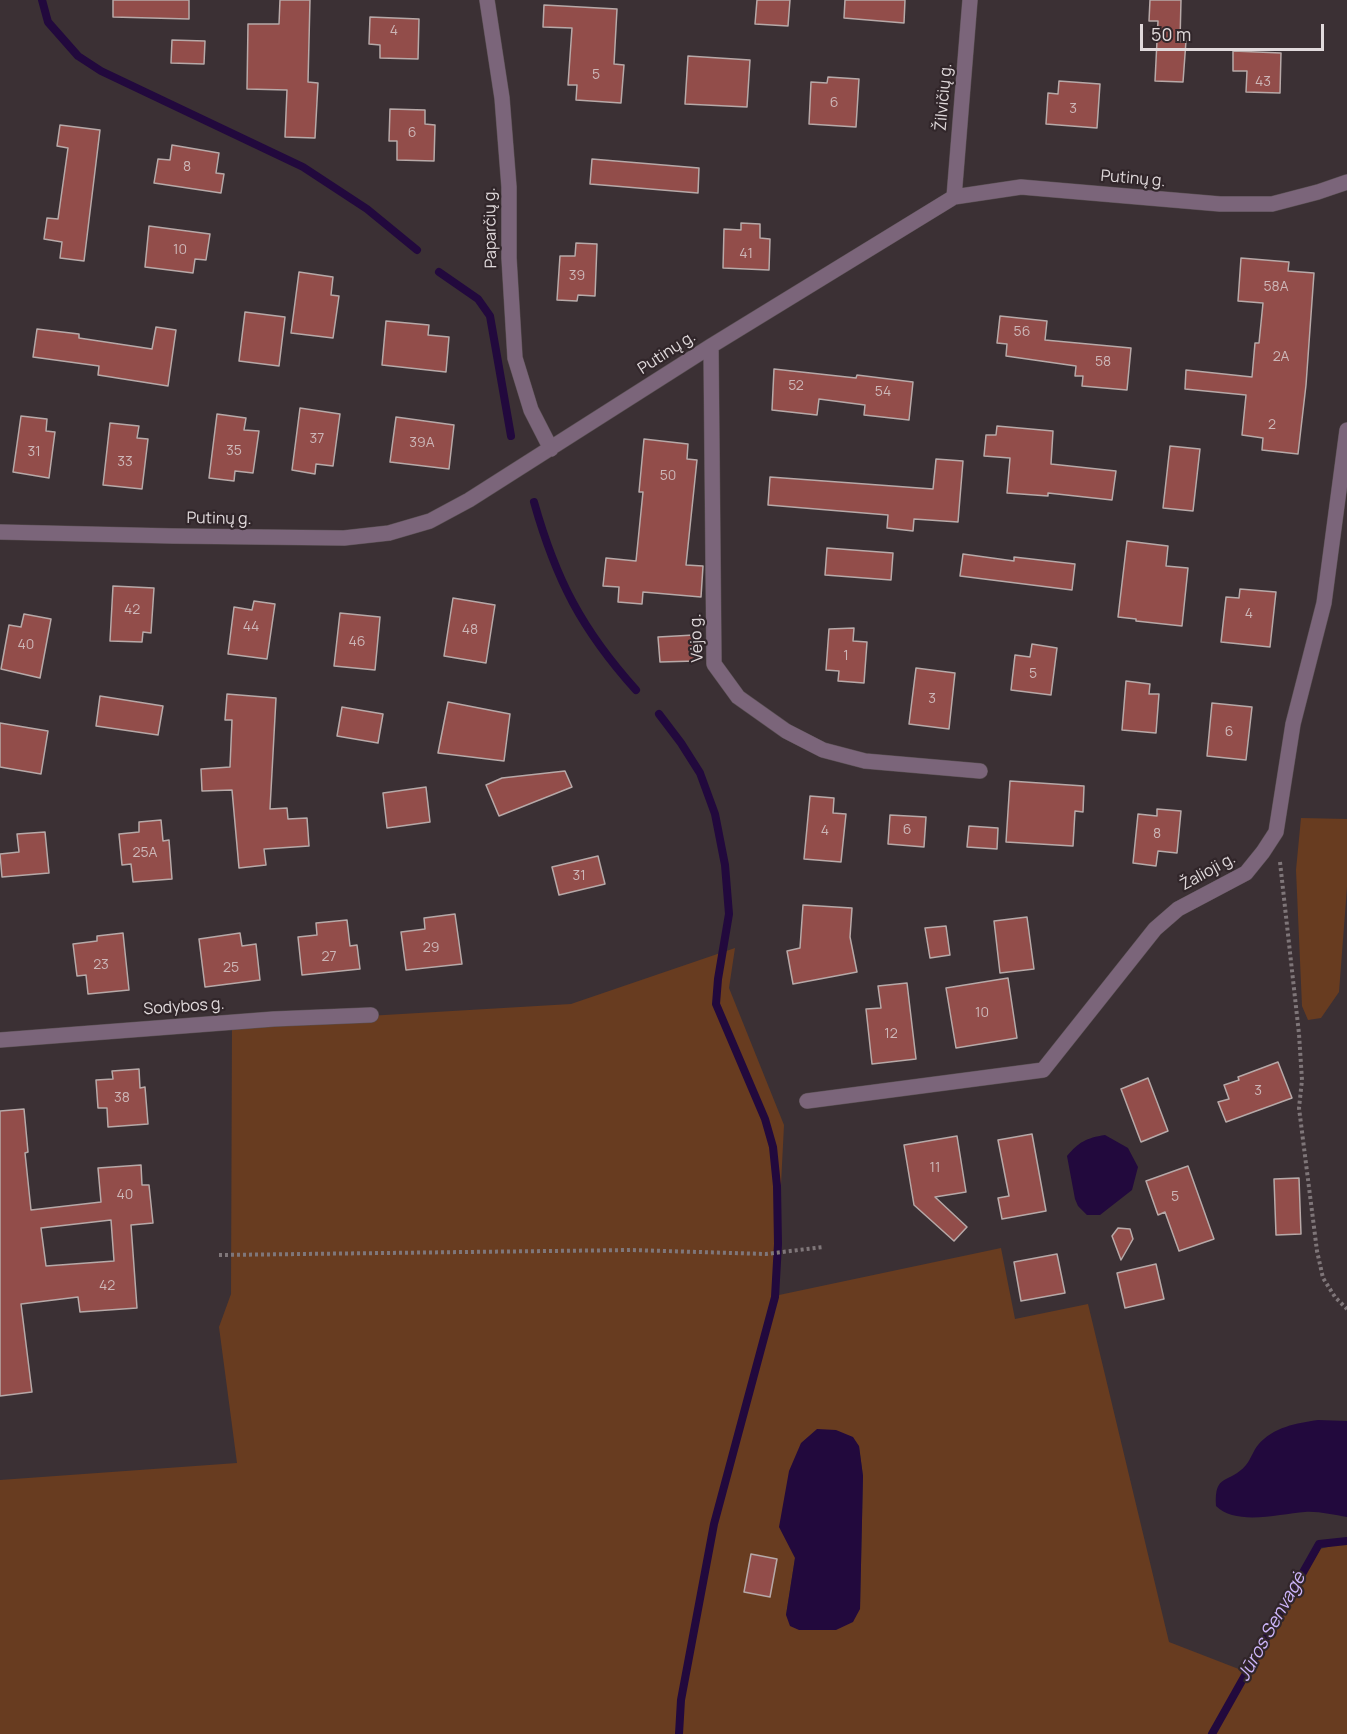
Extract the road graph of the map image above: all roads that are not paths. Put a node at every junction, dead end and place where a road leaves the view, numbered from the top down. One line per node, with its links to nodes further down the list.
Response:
1 (487, 0): 7 (street, Paparčių g.)
2 (970, 0): 4 (street, Žilvičių g.)
3 (1347, 182): 4 (street, Putinų g.)
4 (954, 197): 5 (street, Putinų g.)
5 (711, 346): 7 (street, Putinų g.); 9 (street, Vėjo g.)
6 (1347, 430): 12 (street, Žalioji g.)
7 (550, 449): 8 (street, Putinų g.)
8 (0, 532)
9 (980, 771)
10 (371, 1015): 11 (street, Sodybos g.)
11 (0, 1040)
12 (807, 1101)

